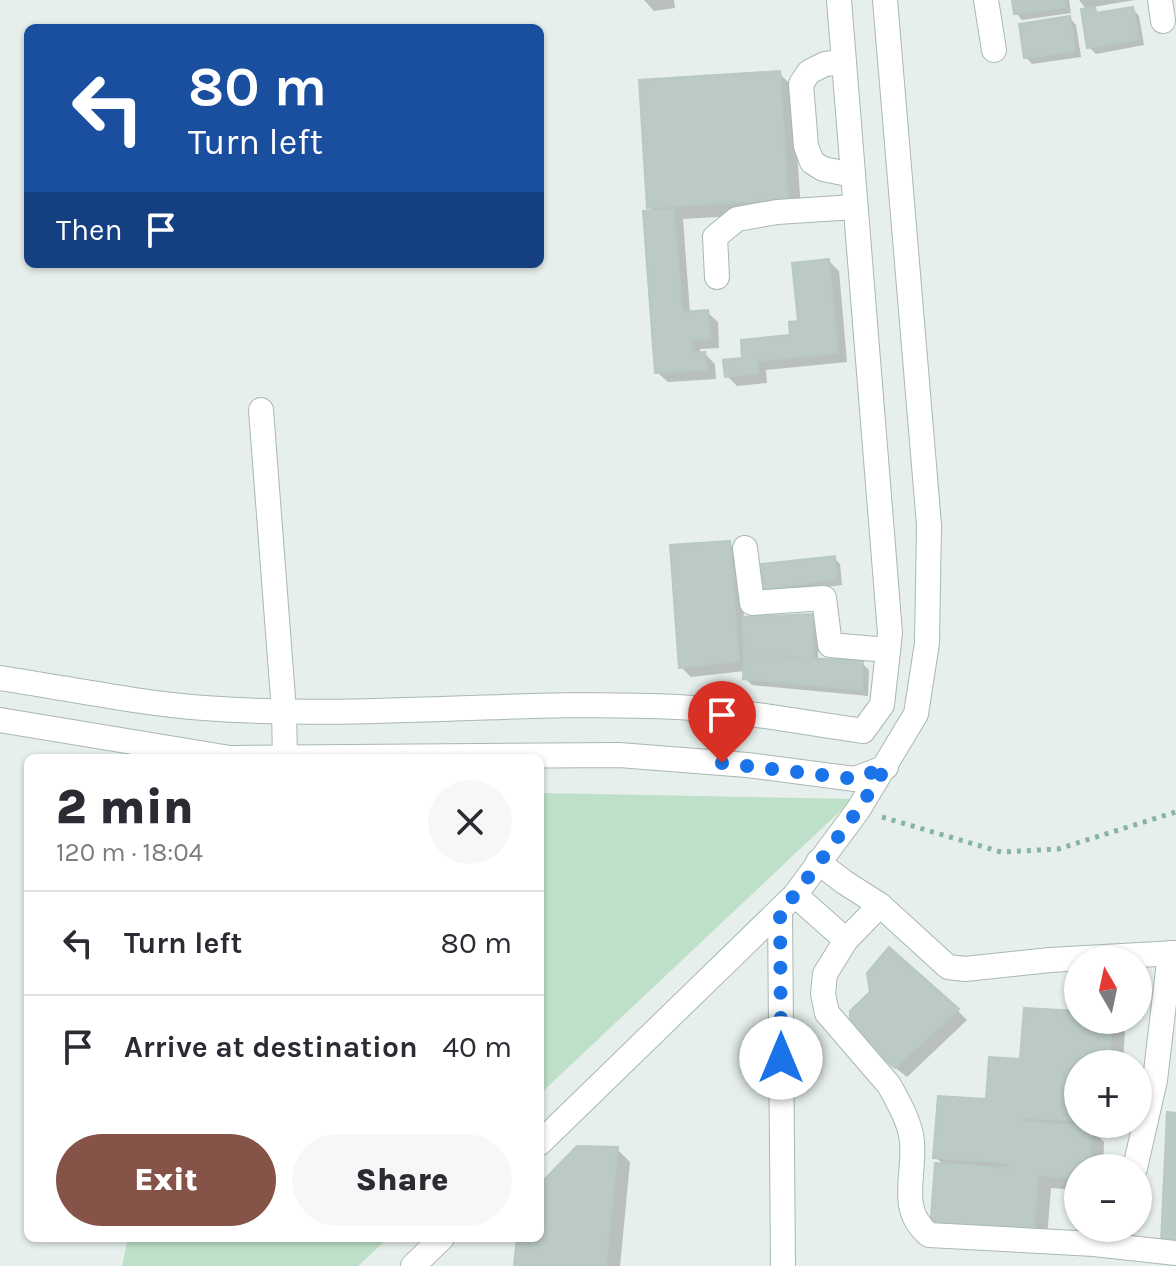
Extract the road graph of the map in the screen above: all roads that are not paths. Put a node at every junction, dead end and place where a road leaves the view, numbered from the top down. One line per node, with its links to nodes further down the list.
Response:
1 (839, 0): 5 (street)
2 (885, 0): 18 (street)
3 (986, 0): 4 (street)
4 (994, 50)
5 (844, 62): 6 (street); 6 (street)
6 (853, 175): 7 (street)
7 (855, 207): 8 (street); 11 (street)
8 (717, 277)
9 (261, 410): 13 (street)
10 (745, 548): 11 (street)
11 (888, 650): 13 (street)
12 (0, 678): 13 (street)
13 (284, 711): 16 (street)
14 (0, 720): 15 (street)
15 (206, 754)
16 (285, 754)
17 (544, 756): 18 (street)
18 (886, 767): 19 (street)
19 (818, 862): 20 (street); 21 (street)
20 (787, 902): 22 (street); 24 (street); 31 (street)
21 (880, 905): 22 (street); 23 (street)
22 (846, 940): 26 (street)
23 (1173, 953): 25 (street)
24 (544, 1139)
25 (1138, 1154)
26 (1064, 1236)
27 (438, 1242): 30 (street)
28 (1137, 1242): 29 (street)
29 (1176, 1253)
30 (413, 1266)
31 (783, 1266)

